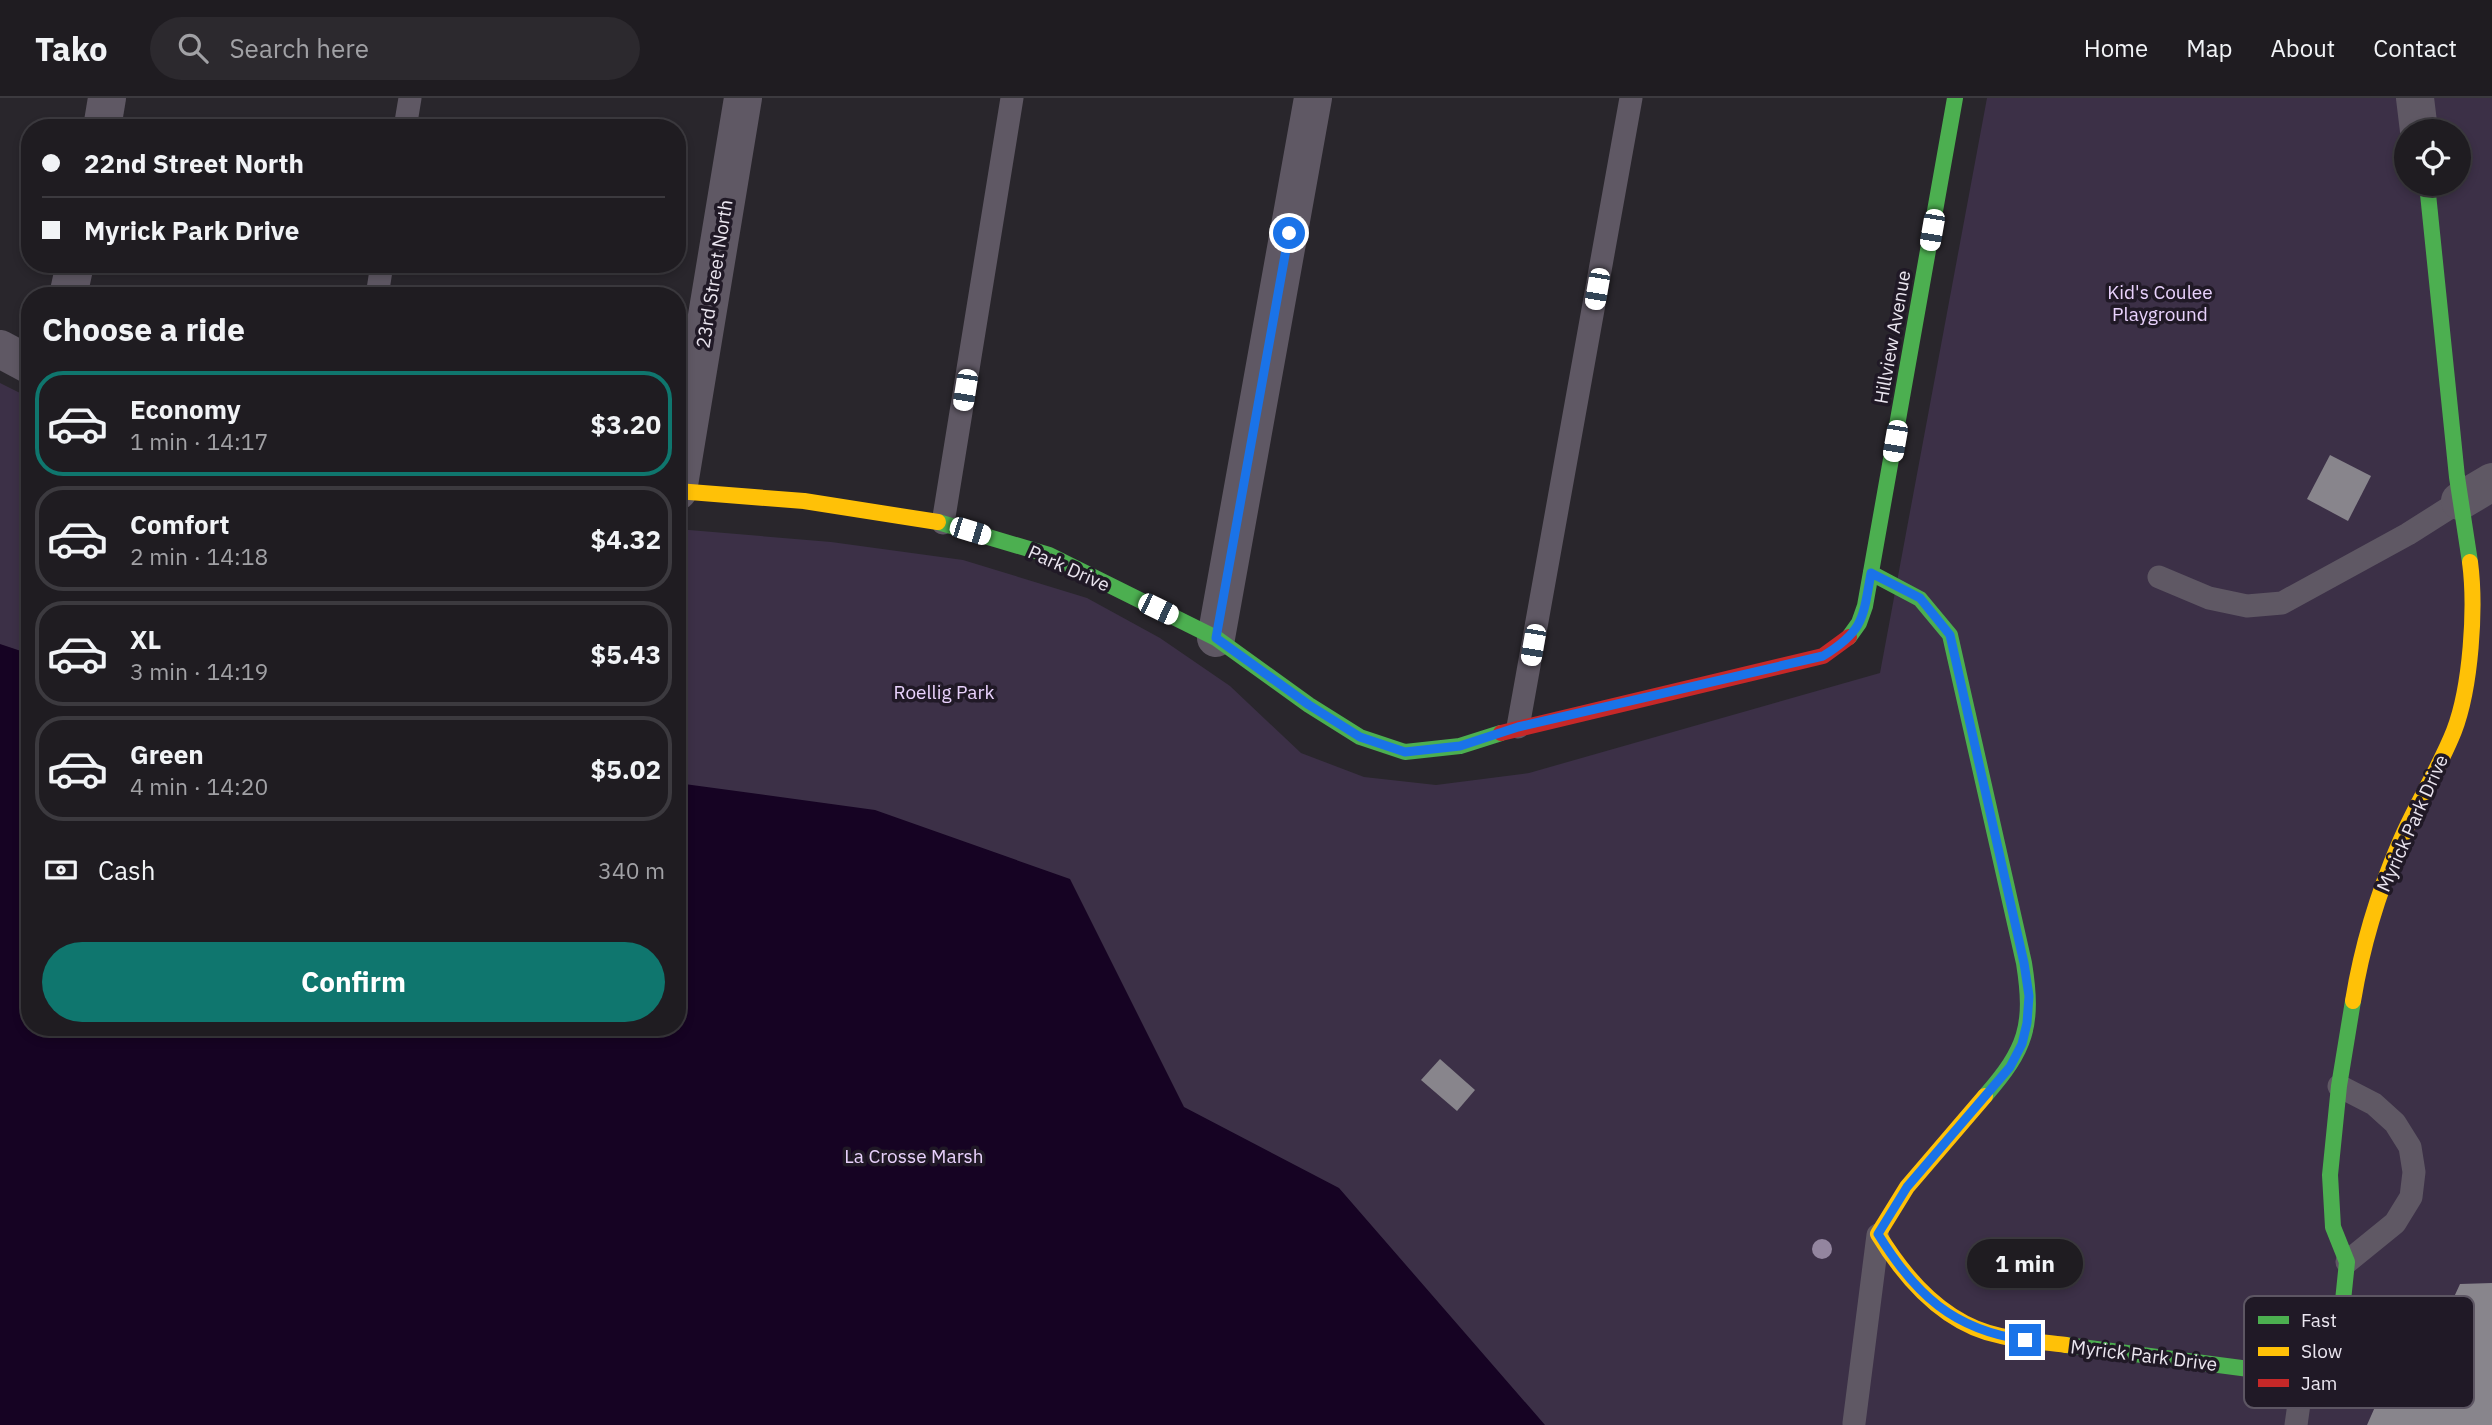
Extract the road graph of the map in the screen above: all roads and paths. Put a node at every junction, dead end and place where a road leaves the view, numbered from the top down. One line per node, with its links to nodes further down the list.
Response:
1 (107, 98): 9 (street)
2 (410, 98): 10 (lane)
3 (743, 98): 15 (street, 23rd Street North)
4 (1012, 98): 18 (lane)
5 (1313, 98): 22 (street)
6 (1631, 98): 23 (lane)
7 (1955, 98): 19 (street, Hillview Avenue)
8 (2415, 98): 11 (street)
9 (104, 119)
10 (406, 119)
11 (2418, 119)
12 (2429, 196): 17 (street, Myrick Park Drive)
13 (0, 349): 14 (street)
14 (21, 360)
15 (686, 443)
16 (686, 492): 18 (street, Park Drive)
17 (2476, 492): 20 (lane); 24 (street, Myrick Park Drive)
18 (943, 523): 22 (street, Park Drive)
19 (1871, 573): 21 (street, Hillview Avenue); 25 (street)
20 (2159, 577)
21 (1860, 625): 23 (street, Park Drive)
22 (1216, 638): 23 (street, Park Drive)
23 (1518, 727)
24 (2339, 1086): 26 (street, Myrick Park Drive); 26 (lane)
25 (1878, 1234): 28 (street, Myrick Park Drive); 29 (lane)
26 (2347, 1262): 27 (street, Myrick Park Drive)
27 (2343, 1296)
28 (2244, 1367)
29 (1854, 1423)

